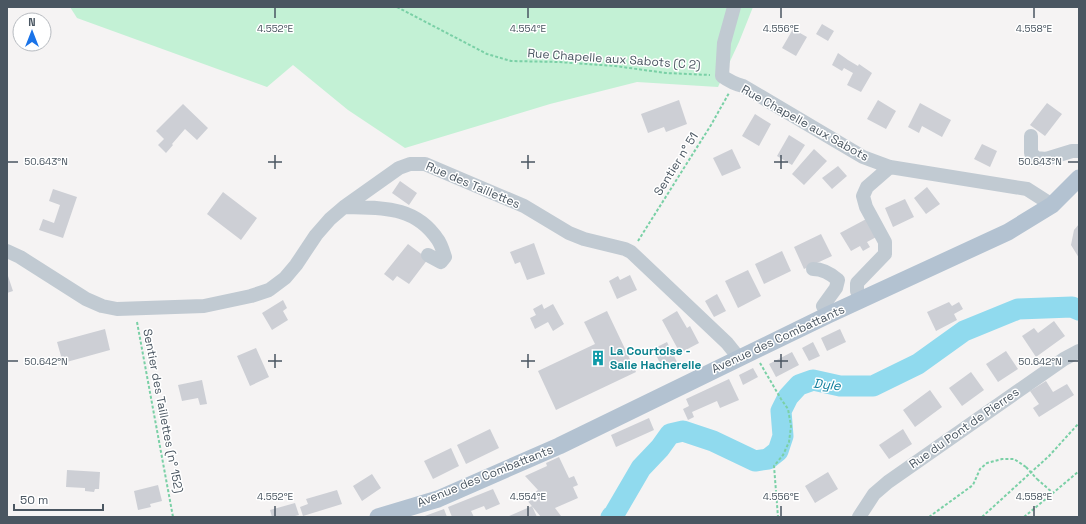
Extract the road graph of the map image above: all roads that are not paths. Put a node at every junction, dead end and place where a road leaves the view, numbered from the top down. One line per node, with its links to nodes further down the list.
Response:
1 (734, 7): 4 (street, Rue Chapelle aux Sabots)
2 (1031, 136): 3 (street)
3 (1079, 151)
4 (890, 167): 6 (street, Rue Chapelle aux Sabots); 11 (street)
5 (1079, 178): 6 (main road, Avenue des Combattants)
6 (1052, 205): 11 (main road, Avenue des Combattants)
7 (344, 207): 8 (street, Rue des Taillettes); 9 (street); 14 (street, Rue des Taillettes)
8 (7, 251)
9 (428, 255)
10 (813, 269): 12 (street)
11 (862, 300): 12 (main road, Avenue des Combattants)
12 (828, 315): 14 (main road, Avenue des Combattants)
13 (1079, 351): 16 (street, Rue du Pont de Pierres)
14 (746, 354): 15 (main road, Avenue des Combattants)
15 (378, 517)
16 (859, 517)

